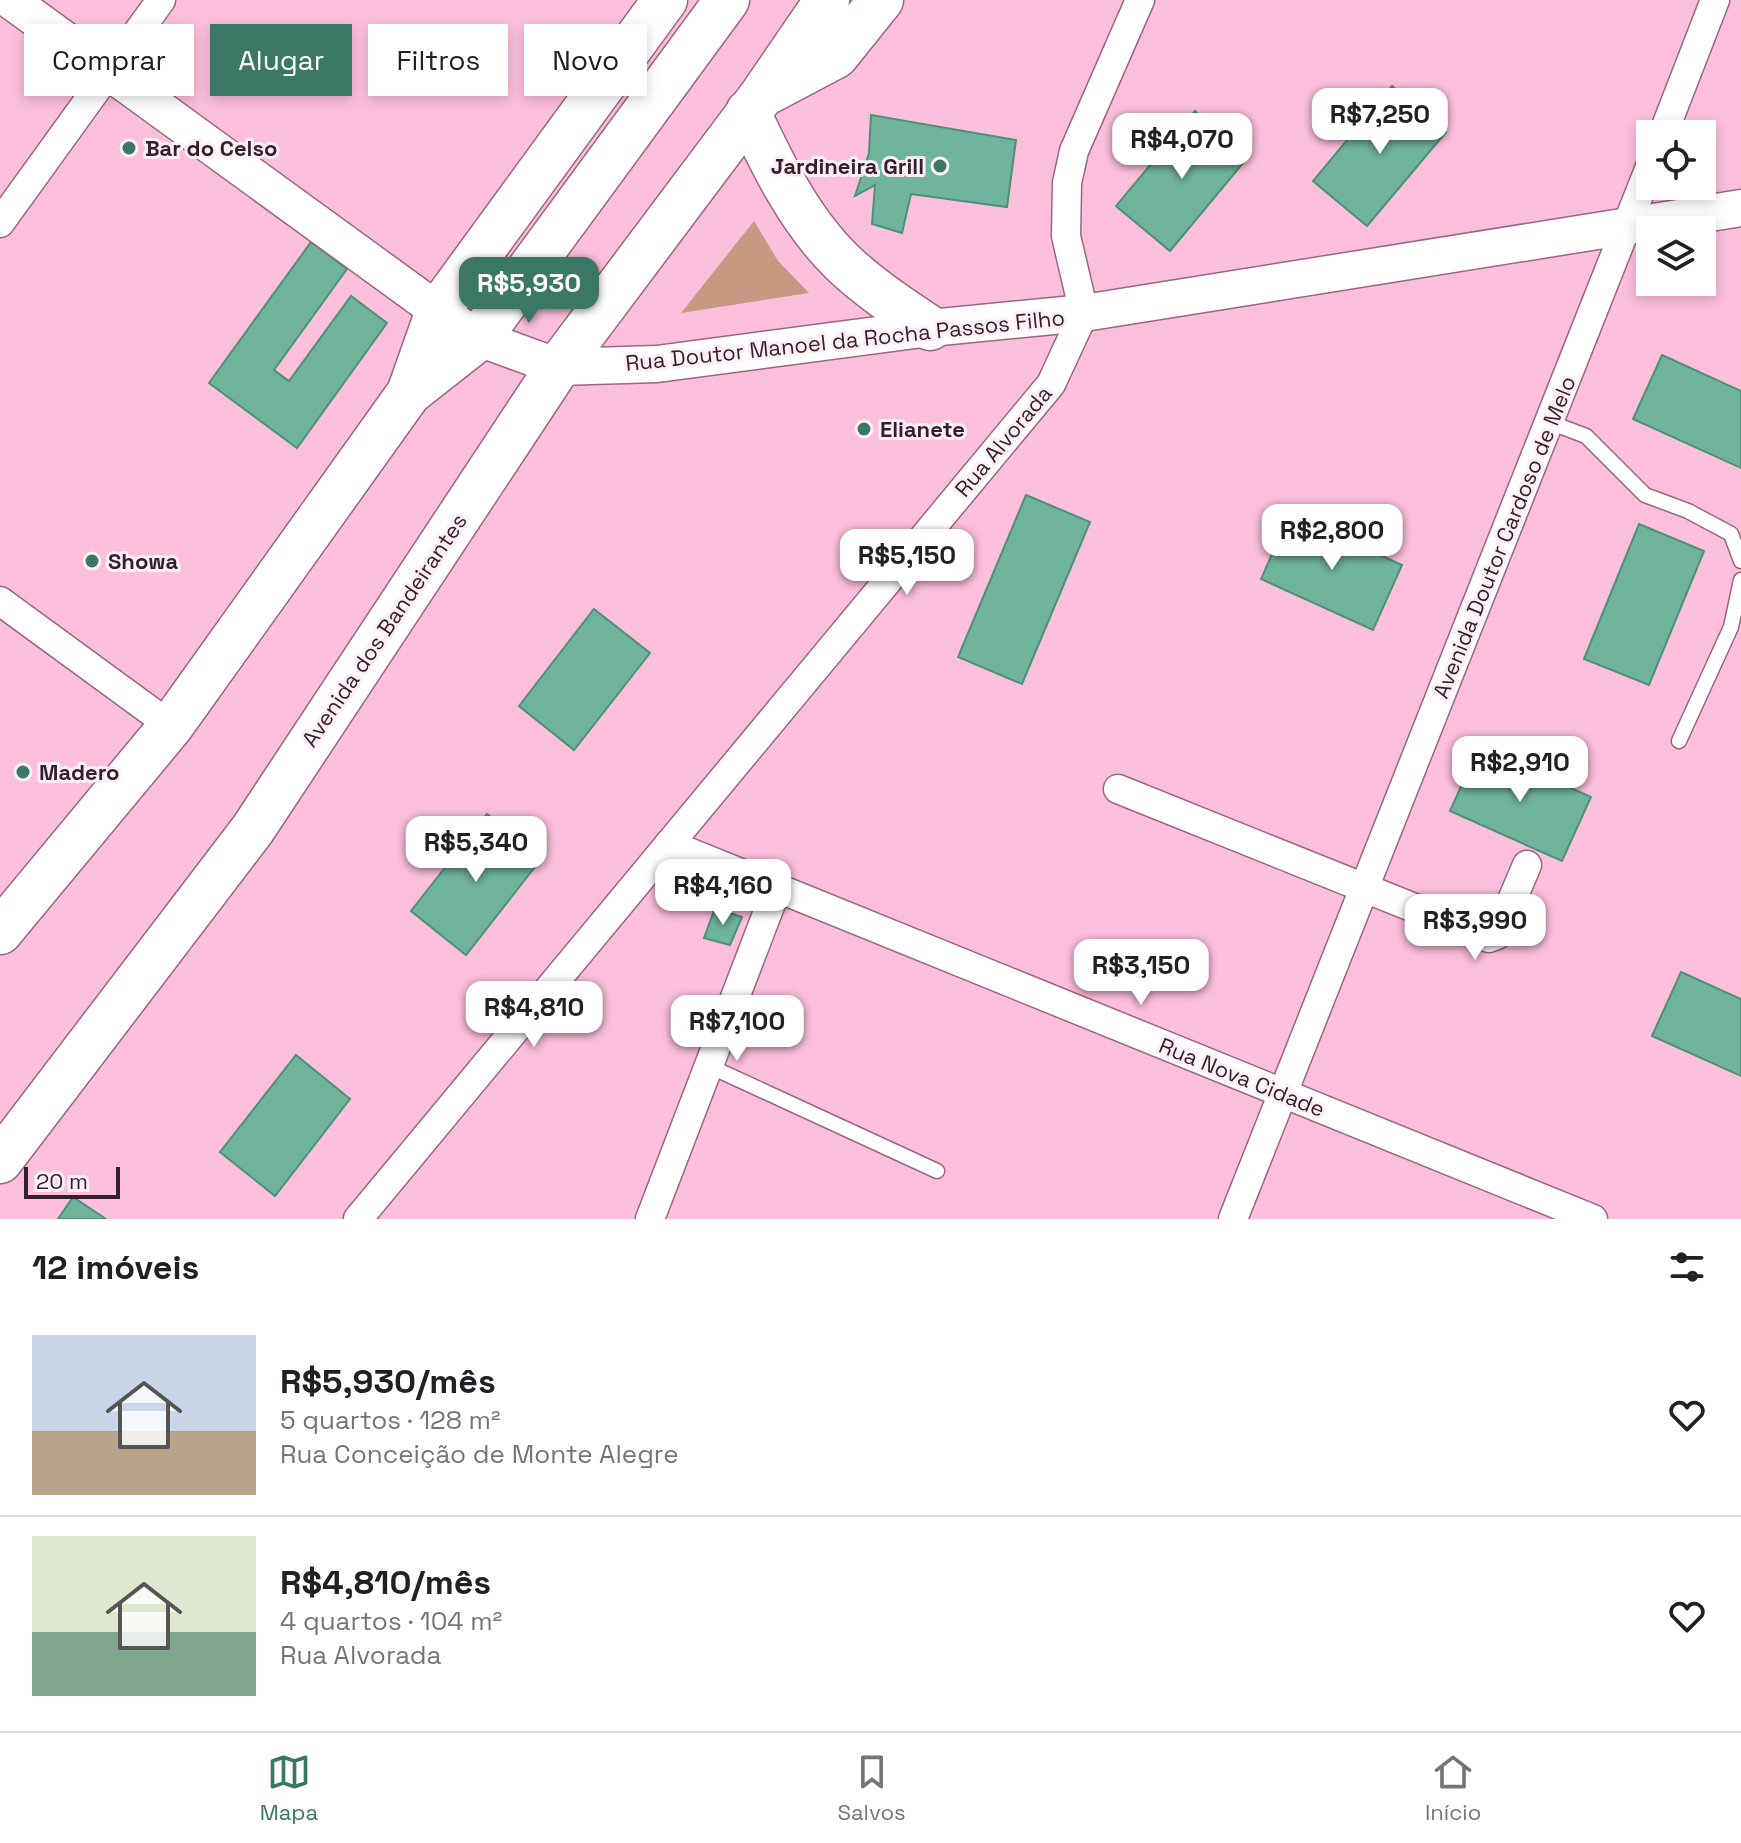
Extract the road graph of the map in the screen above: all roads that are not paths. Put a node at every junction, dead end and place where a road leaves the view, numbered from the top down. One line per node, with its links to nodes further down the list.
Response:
1 (10, 0): 9 (street)
2 (161, 0): 10 (street)
3 (665, 0): 19 (highway)
4 (727, 0): 22 (highway)
5 (827, 0): 13 (highway, Avenida dos Bandeirantes)
6 (881, 0): 13 (highway, Avenida dos Bandeirantes)
7 (1140, 0): 20 (street)
8 (1715, 0): 14 (street)
9 (43, 24)
10 (144, 24)
11 (92, 96): 17 (street)
12 (142, 96): 19 (street)
13 (755, 103): 21 (highway); 23 (highway, Avenida dos Bandeirantes)
14 (1668, 120)
15 (1637, 200): 18 (street, Avenida Doutor Cardoso de Melo)
16 (1741, 208): 18 (street)
17 (0, 223)
18 (1627, 226): 20 (street); 25 (street, Avenida Doutor Cardoso de Melo)
19 (438, 311): 22 (street); 24 (highway)
20 (1084, 313): 21 (street, Rua Doutor Manoel da Rocha Passos Filho); 32 (street, Rua Alvorada)
21 (930, 328): 23 (street, Rua Doutor Manoel da Rocha Passos Filho)
22 (479, 338): 23 (street); 24 (highway)
23 (558, 367): 39 (highway, Avenida dos Bandeirantes)
24 (409, 393): 29 (highway)
25 (1549, 422): 26 (lane); 34 (street, Avenida Doutor Cardoso de Melo)
26 (1741, 561)
27 (1741, 580): 30 (lane)
28 (0, 601): 29 (street)
29 (171, 726): 36 (highway)
30 (1679, 741)
31 (1118, 789): 34 (street)
32 (669, 844): 35 (street, Rua Nova Cidade); 41 (street, Rua Alvorada)
33 (1527, 865): 34 (street)
34 (1365, 887): 38 (street, Avenida Doutor Cardoso de Melo)
35 (777, 888): 37 (street); 38 (street, Rua Nova Cidade)
36 (0, 932)
37 (709, 1066): 40 (lane); 42 (street)
38 (1284, 1094): 43 (street, Avenida Doutor Cardoso de Melo); 44 (street, Rua Nova Cidade)
39 (0, 1161)
40 (937, 1171)
41 (358, 1219)
42 (650, 1219)
43 (1233, 1219)
44 (1593, 1219)

